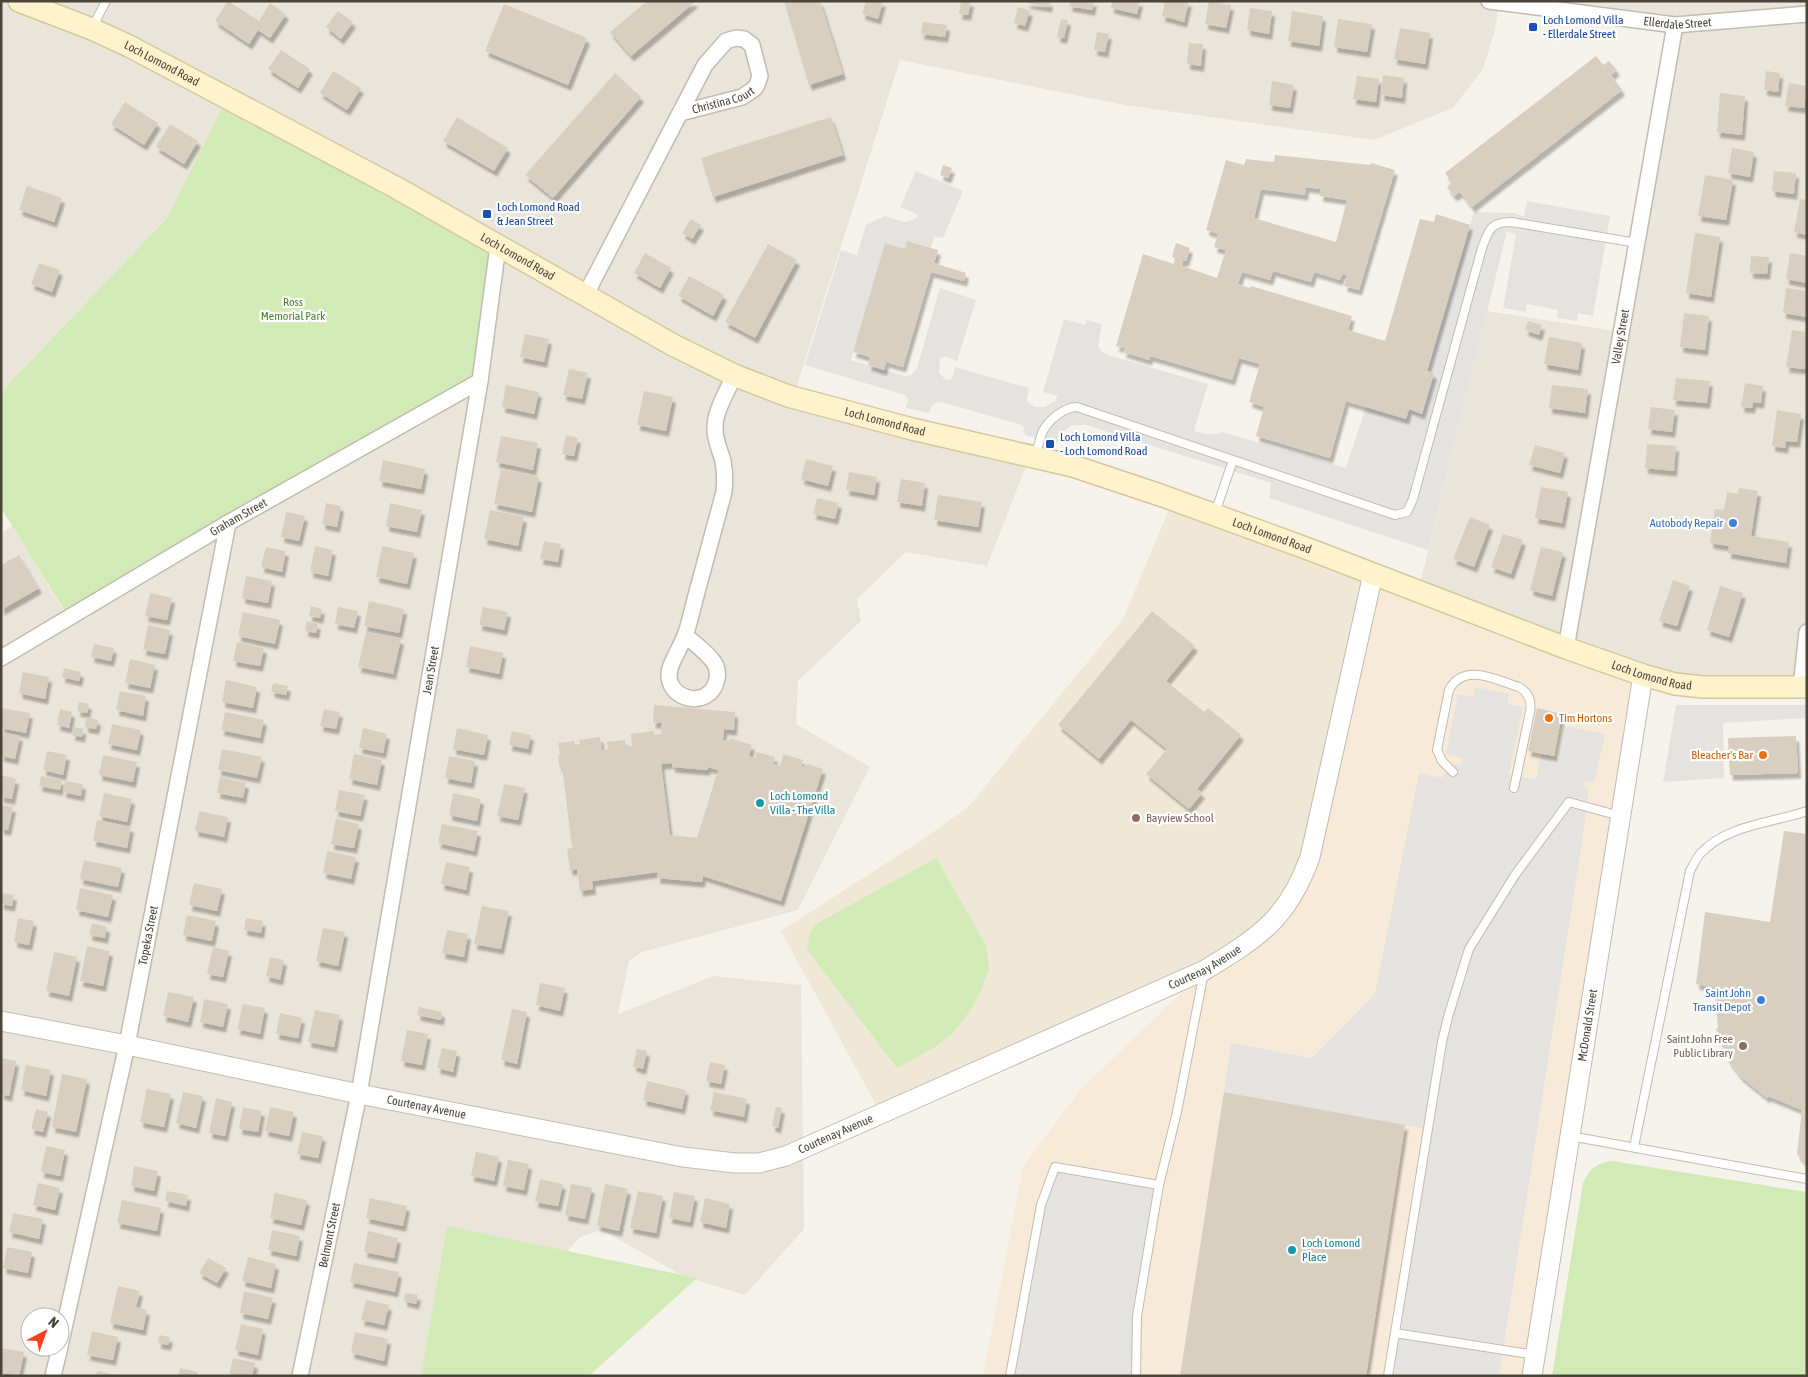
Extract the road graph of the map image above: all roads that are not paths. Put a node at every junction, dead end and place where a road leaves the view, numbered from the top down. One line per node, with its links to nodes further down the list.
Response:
1 (19, 1): 6 (main road, Loch Lomond Road)
2 (106, 1): 6 (lane)
3 (1490, 1): 5 (street, Ellerdale Street)
4 (1807, 14): 5 (street, Ellerdale Street)
5 (1675, 25): 8 (street, Valley Street)
6 (92, 29): 9 (main road, Loch Lomond Road)
7 (680, 113): 7 (street, Christina Court); 10 (street, Christina Court)
8 (1637, 242): 14 (lane); 20 (street, Valley Street)
9 (498, 246): 10 (main road, Loch Lomond Road); 12 (street, Jean Street)
10 (586, 294): 11 (main road, Loch Lomond Road)
11 (734, 375): 13 (main road, Loch Lomond Road); 19 (street)
12 (480, 381): 16 (street, Graham Street); 31 (street, Jean Street)
13 (1035, 457): 14 (lane); 15 (main road, Loch Lomond Road)
14 (1233, 460): 15 (lane)
15 (1215, 515): 17 (main road, Loch Lomond Road)
16 (228, 523): 21 (street, Graham Street); 30 (street, Topeka Street)
17 (1373, 574): 20 (main road, Loch Lomond Road); 28 (street, Courtenay Avenue)
18 (1807, 632): 23 (street)
19 (685, 635)
20 (1566, 648): 22 (main road, Loch Lomond Road)
21 (1, 658)
22 (1643, 675): 23 (main road, Loch Lomond Road); 27 (street, McDonald Street)
23 (1804, 687)
24 (1453, 772): 25 (lane)
25 (1514, 788)
26 (1807, 811): 33 (lane)
27 (1621, 816): 32 (street, McDonald Street); 37 (lane)
28 (1205, 970): 31 (street, Courtenay Avenue); 35 (lane)
29 (1, 1021): 30 (street, Courtenay Avenue)
30 (127, 1045): 31 (street, Courtenay Avenue); 36 (street, Topeka Street)
31 (359, 1094): 41 (street, Belmont Street)
32 (1570, 1136): 33 (lane); 38 (street, McDonald Street)
33 (1634, 1147): 34 (lane)
34 (1807, 1179)
35 (1159, 1185): 42 (lane); 43 (lane)
36 (69, 1307)
37 (1395, 1333): 38 (lane); 44 (lane)
38 (1536, 1355): 45 (street, McDonald Street)
39 (57, 1357): 40 (street, Topeka Street)
40 (53, 1376)
41 (300, 1376)
42 (1010, 1376)
43 (1136, 1376)
44 (1388, 1376)
45 (1532, 1376)

